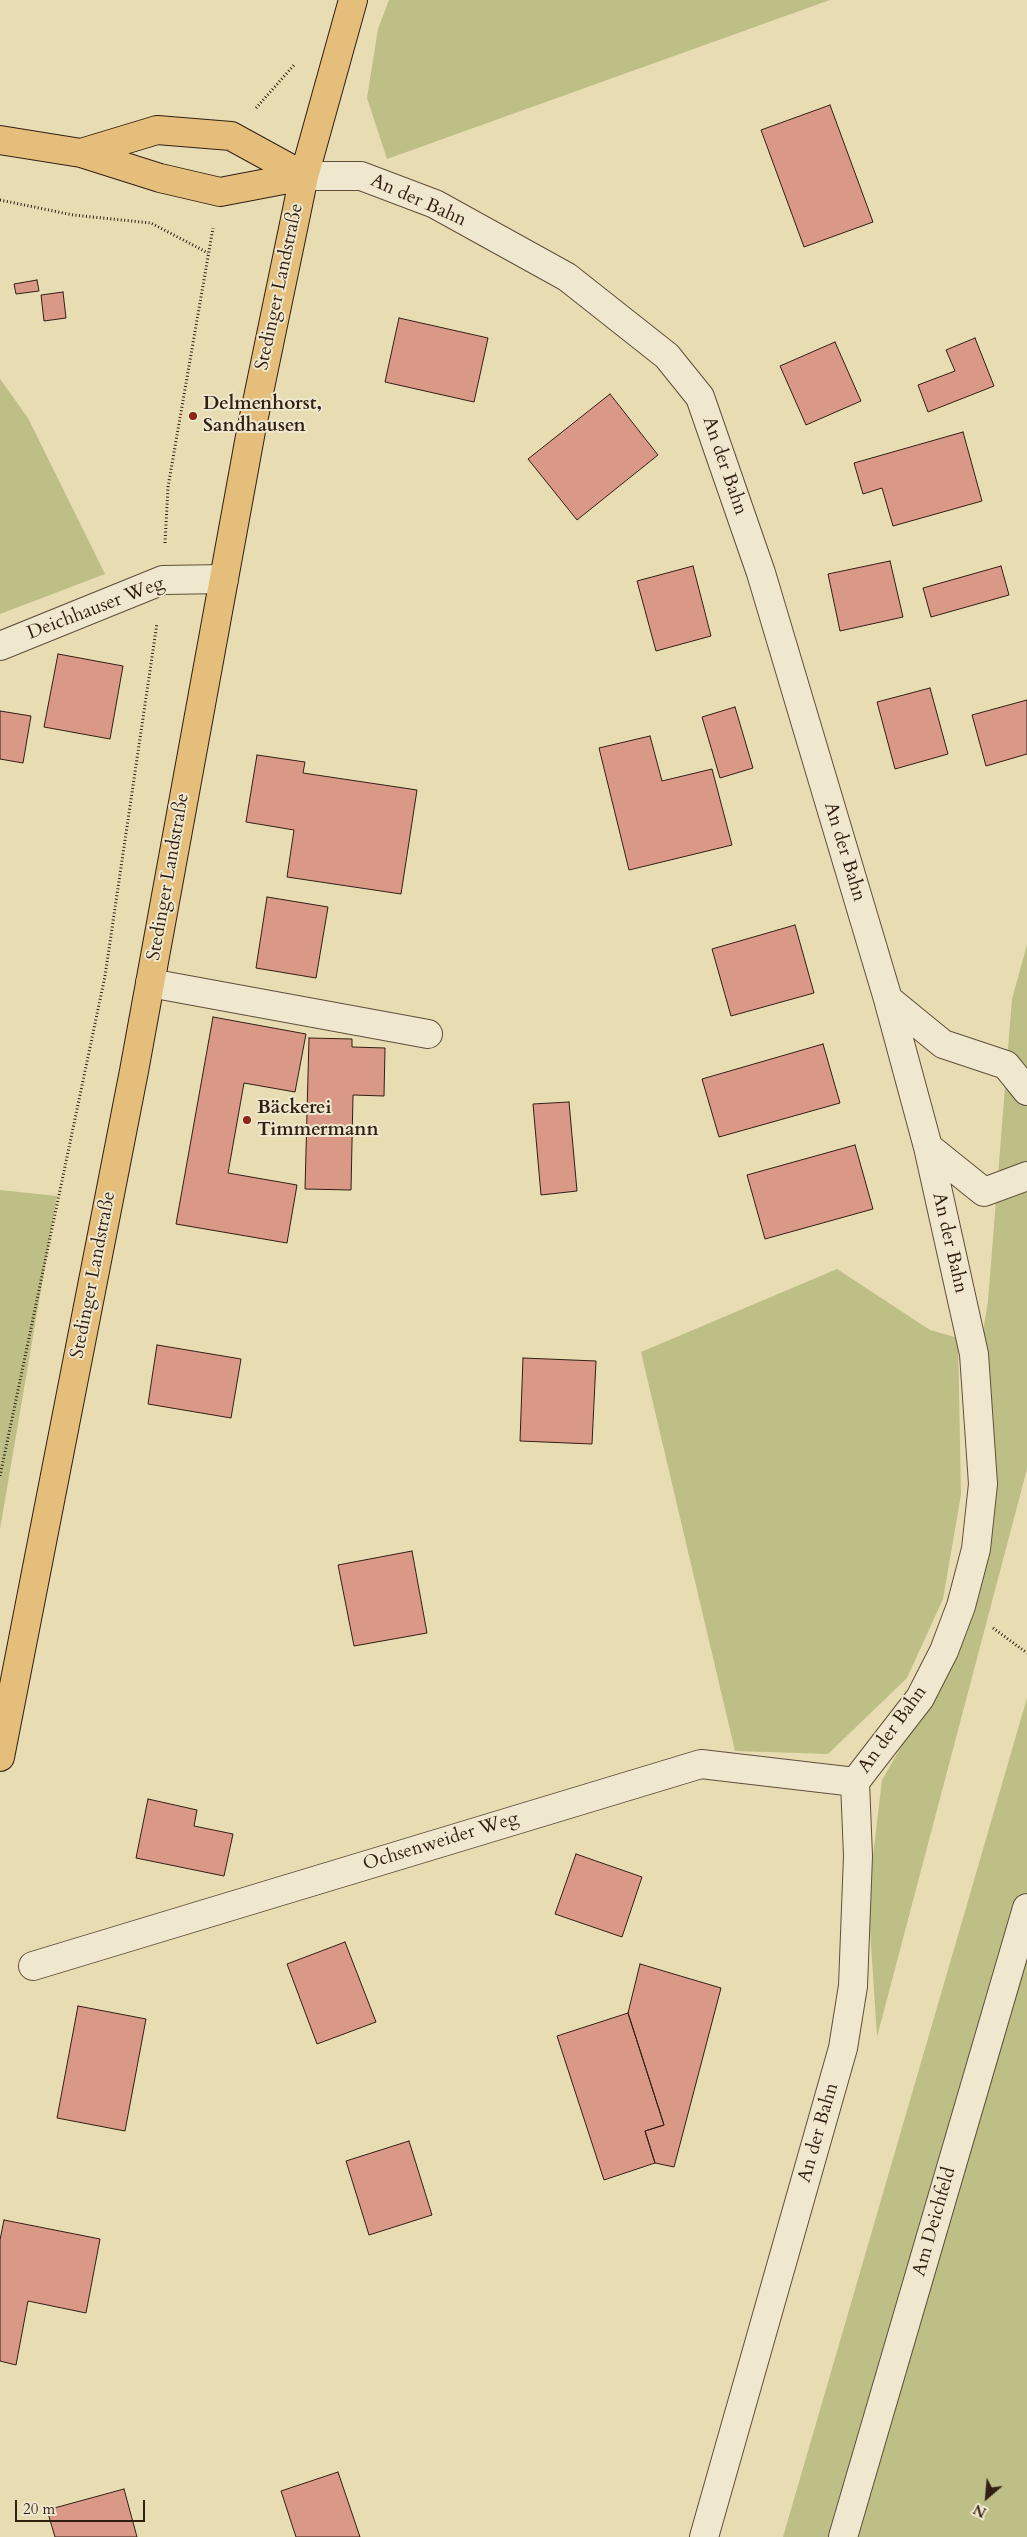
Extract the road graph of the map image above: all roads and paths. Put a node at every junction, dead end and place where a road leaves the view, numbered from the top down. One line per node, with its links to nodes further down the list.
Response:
1 (353, 0): 4 (main road, Stedinger Landstraße)
2 (0, 140): 3 (main road)
3 (81, 153): 4 (main road); 4 (main road)
4 (304, 176): 6 (main road, Stedinger Landstraße); 10 (street, An der Bahn)
5 (0, 200): 7 (path)
6 (224, 579): 7 (street, Deichhauser Weg); 9 (main road, Stedinger Landstraße)
7 (163, 580): 8 (street, Deichhauser Weg); 15 (path)
8 (0, 646)
9 (150, 983): 11 (street); 16 (main road, Stedinger Landstraße)
10 (888, 1000): 12 (street); 13 (street, An der Bahn)
11 (428, 1034)
12 (1027, 1091)
13 (928, 1147): 14 (street); 17 (street, An der Bahn)
14 (1027, 1176)
15 (0, 1476)
16 (0, 1757)
17 (855, 1782): 19 (street, Ochsenweider Weg); 20 (street, An der Bahn)
18 (1027, 1908): 21 (street, Am Deichfeld)
19 (33, 1966)
20 (704, 2537)
21 (843, 2537)

